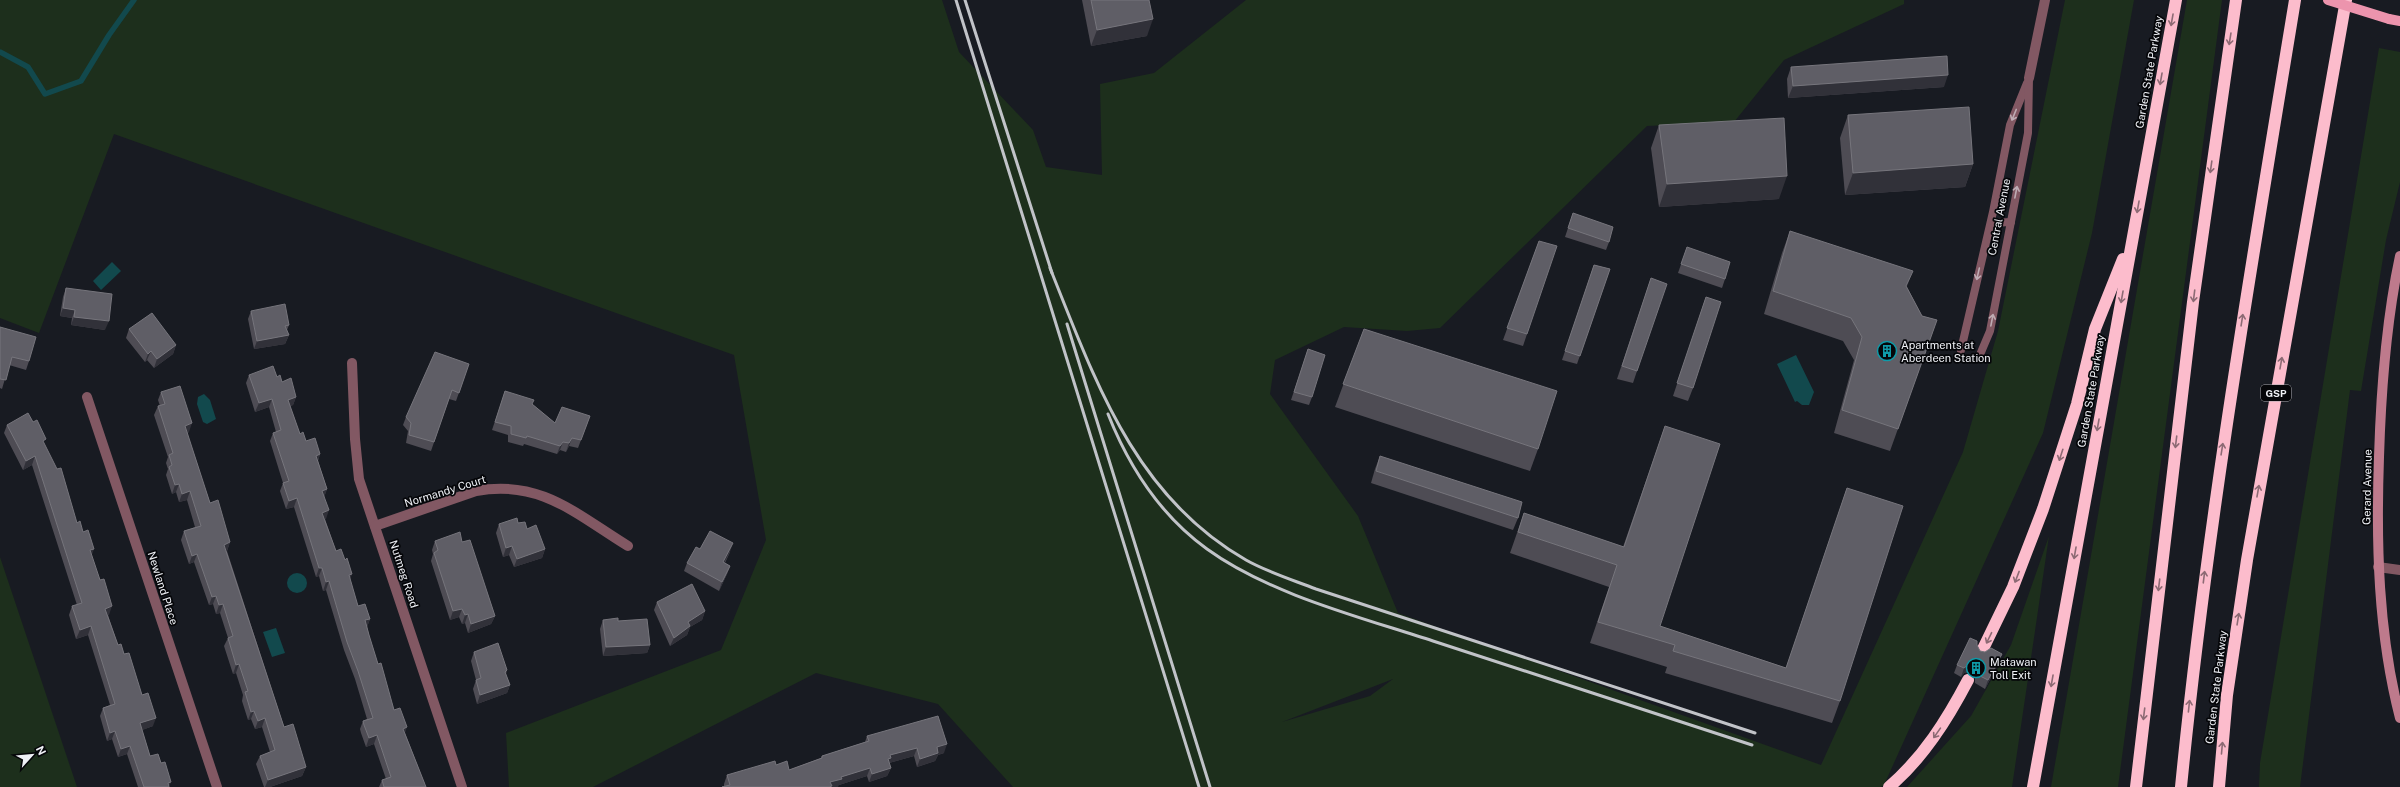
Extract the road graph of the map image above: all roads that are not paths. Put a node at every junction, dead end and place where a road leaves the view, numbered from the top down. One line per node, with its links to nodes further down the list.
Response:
1 (2045, 0): 8 (street, Central Avenue)
2 (2176, 0): 11 (highway, Garden State Parkway, one-way to 11)
3 (2236, 0): 29 (highway, one-way to 29)
4 (2296, 0): 30 (highway, one-way to 4)
5 (2328, 0): 7 (main road, bridge)
6 (2346, 0): 31 (highway, Garden State Parkway / GSP, one-way to 6)
7 (2400, 21)
8 (2028, 78): 9 (lane, Central Avenue, one-way to 8); 10 (lane, Central Avenue, one-way to 10)
9 (2011, 222): 10 (lane); 15 (lane, Central Avenue, one-way to 9)
10 (1991, 223): 14 (lane, Central Avenue, one-way to 14)
11 (2134, 231): 22 (highway, one-way to 22); 28 (highway, Garden State Parkway, one-way to 28)
12 (2400, 256): 13 (street, Gerard Avenue)
13 (2398, 271): 20 (street, Gerard Avenue)
14 (1961, 350)
15 (1979, 357)
16 (352, 363): 18 (street, Nutmeg Road)
17 (87, 397): 25 (street, Newland Place)
18 (375, 526): 19 (street, Normandy Court); 26 (street, Nutmeg Road)
19 (628, 546)
20 (2378, 567): 21 (street); 24 (street, Gerard Avenue)
21 (2400, 570)
22 (1981, 653)
23 (1968, 680): 27 (highway, one-way to 27)
24 (2400, 718)
25 (217, 787)
26 (462, 787)
27 (1888, 787)
28 (2033, 787)
29 (2136, 787)
30 (2180, 787)
31 (2219, 787)

